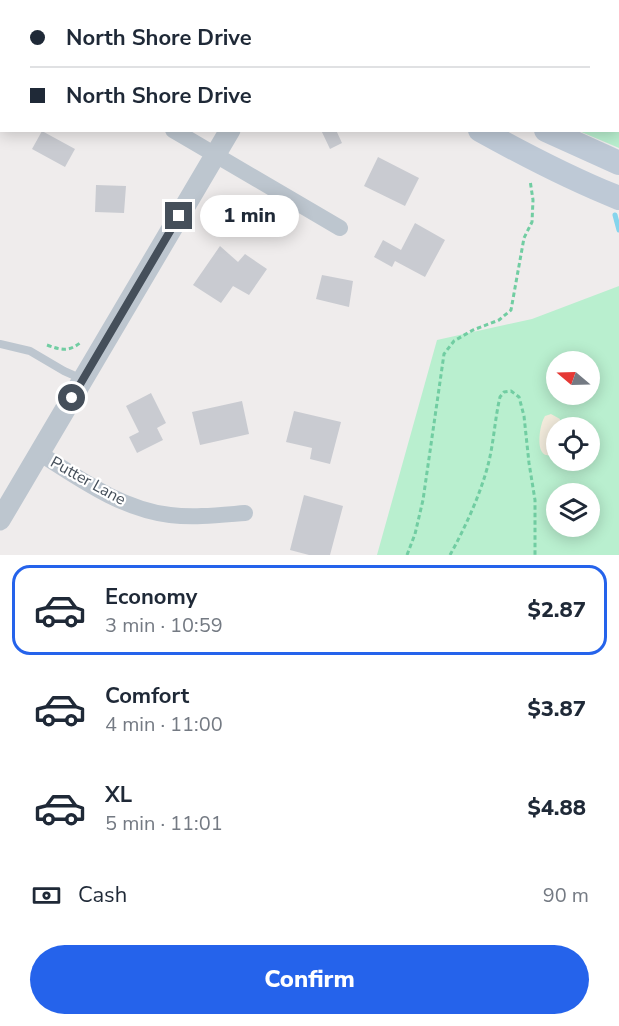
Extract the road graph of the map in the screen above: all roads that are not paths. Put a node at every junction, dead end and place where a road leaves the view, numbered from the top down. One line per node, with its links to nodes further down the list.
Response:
1 (176, 132): 5 (street)
2 (229, 132): 5 (street)
3 (484, 132): 7 (main road)
4 (550, 132): 6 (main road)
5 (215, 155): 8 (street); 10 (street)
6 (619, 163)
7 (619, 198)
8 (340, 228)
9 (0, 344): 10 (lane)
10 (83, 380): 11 (street)
11 (39, 453): 12 (street, Putter Lane); 13 (street)
12 (245, 513)
13 (0, 520)

